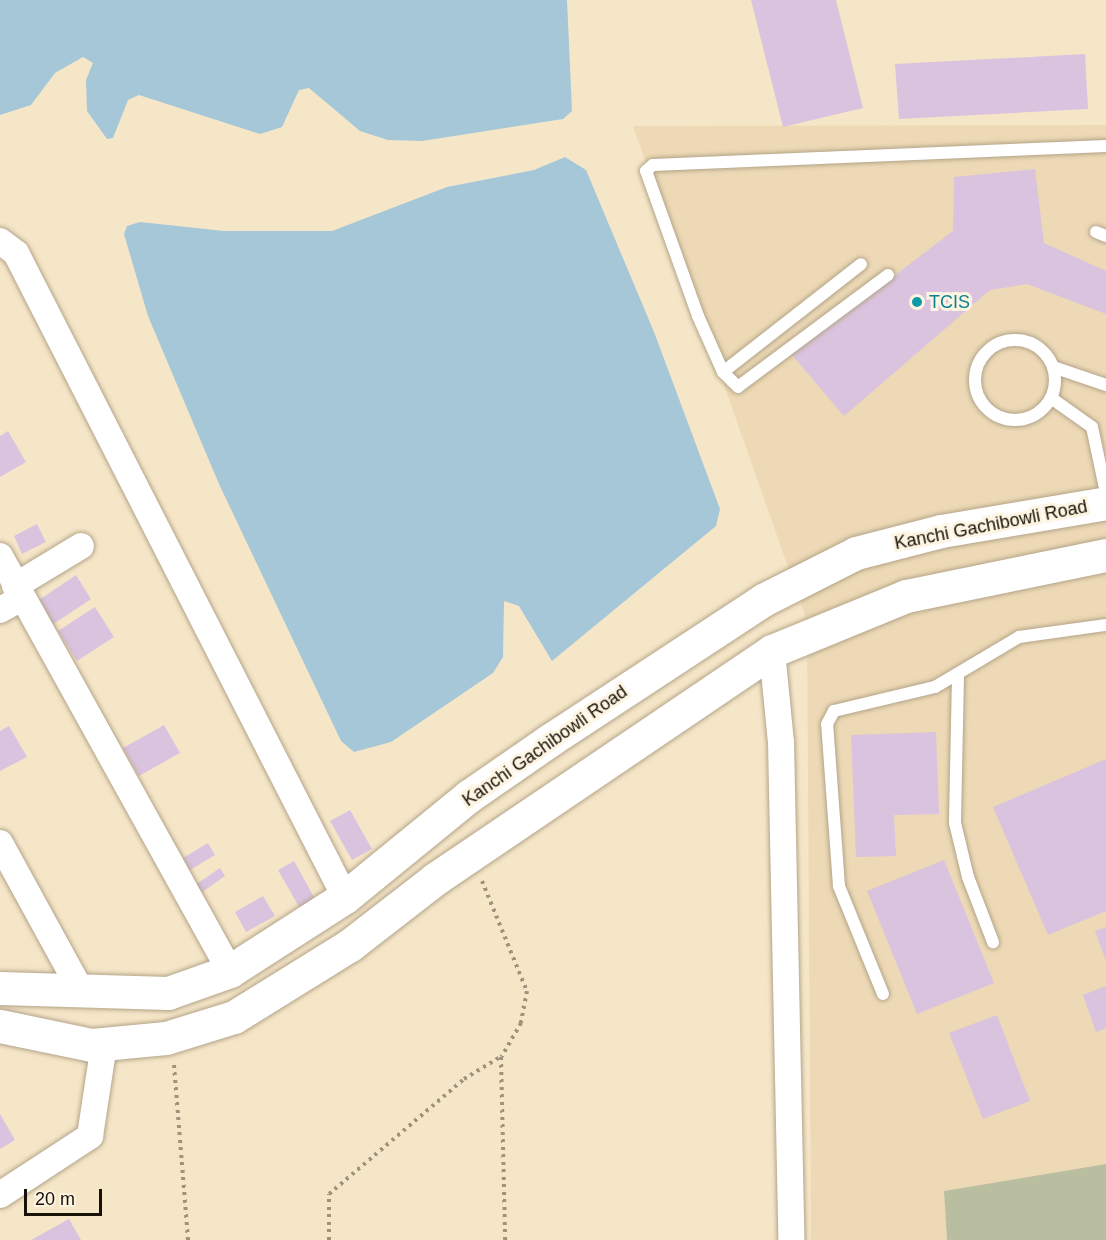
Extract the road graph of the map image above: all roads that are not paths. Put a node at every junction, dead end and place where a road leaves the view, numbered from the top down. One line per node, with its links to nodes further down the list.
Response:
1 (1106, 146): 6 (lane)
2 (0, 241): 19 (street)
3 (861, 264): 6 (lane)
4 (888, 275): 6 (lane)
5 (1053, 367): 7 (lane); 8 (lane); 8 (lane)
6 (723, 372)
7 (1106, 385)
8 (1051, 398): 9 (lane)
9 (1106, 493)
10 (1106, 503): 19 (main road, Kanchi Gachibowli Road)
11 (81, 546): 14 (street)
12 (1106, 555): 16 (main road)
13 (0, 556): 14 (street)
14 (12, 598): 21 (street)
15 (1106, 625): 17 (lane)
16 (772, 651): 26 (main road); 28 (street)
17 (958, 676): 20 (lane); 24 (lane)
18 (0, 843): 23 (street)
19 (345, 897): 21 (main road, Kanchi Gachibowli Road)
20 (993, 942)
21 (230, 971): 23 (main road, Kanchi Gachibowli Road)
22 (0, 988): 23 (main road, Kanchi Gachibowli Road)
23 (80, 989)
24 (883, 994)
25 (0, 1026): 26 (main road)
26 (104, 1044): 27 (street)
27 (0, 1195)
28 (791, 1240)

